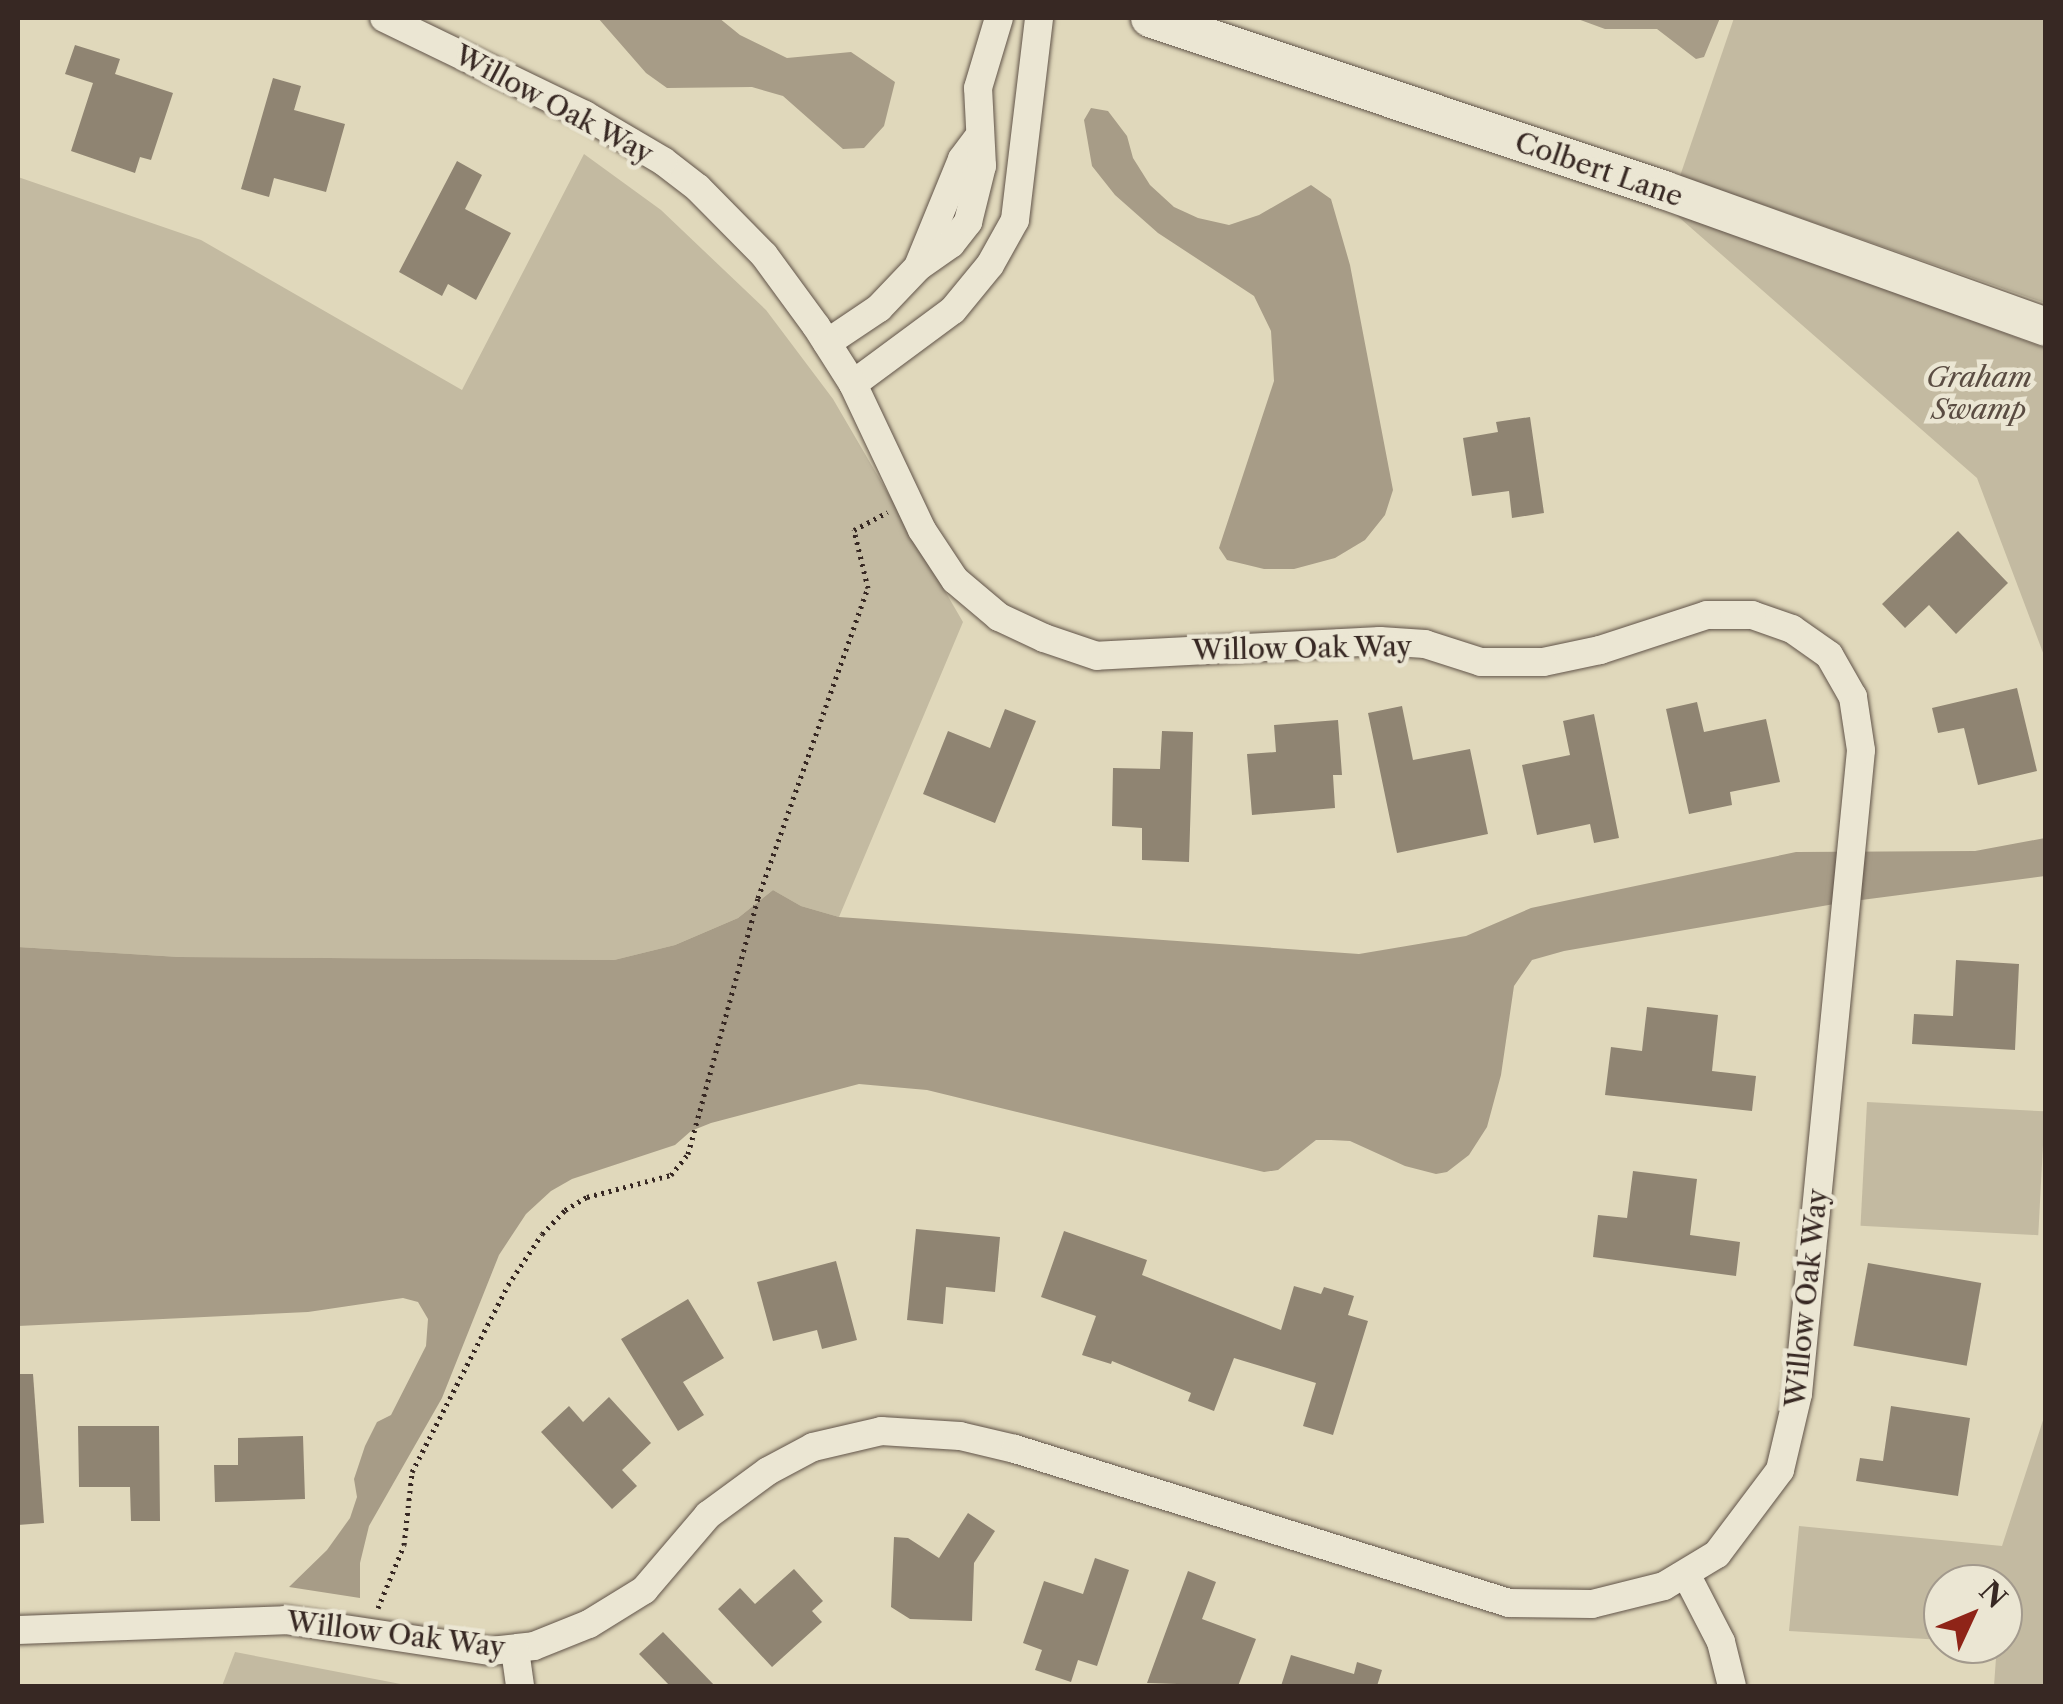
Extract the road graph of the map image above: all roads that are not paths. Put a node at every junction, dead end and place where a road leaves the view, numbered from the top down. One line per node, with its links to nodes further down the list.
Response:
1 (384, 18): 6 (street, Willow Oak Way)
2 (998, 18): 6 (street)
3 (1150, 18): 5 (street, Colbert Lane)
4 (1039, 20): 7 (street)
5 (2046, 326)
6 (828, 343): 7 (street, Willow Oak Way)
7 (853, 384): 8 (street, Willow Oak Way)
8 (1686, 1576): 10 (street, Willow Oak Way); 12 (street)
9 (18, 1630): 10 (street, Willow Oak Way)
10 (516, 1650): 11 (street)
11 (520, 1686)
12 (1732, 1686)

